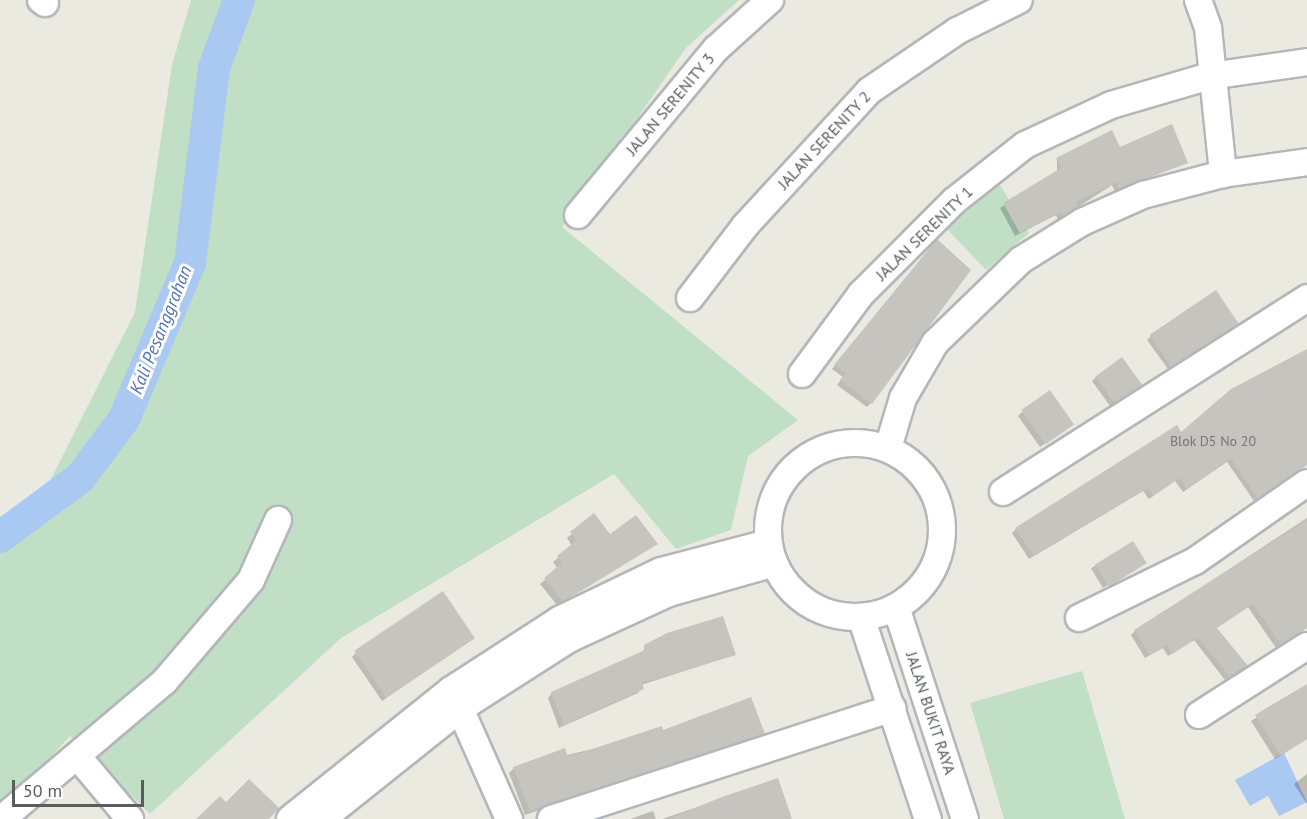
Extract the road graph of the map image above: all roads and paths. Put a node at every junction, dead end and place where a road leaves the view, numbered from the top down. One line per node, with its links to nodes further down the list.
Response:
1 (770, 0): 8 (street, JALAN SERENITY 3)
2 (1019, 0): 9 (street, JALAN SERENITY 2)
3 (1198, 0): 5 (street)
4 (1307, 62): 5 (street, JALAN SERENITY 1)
5 (1210, 76): 7 (street); 11 (street, JALAN SERENITY 1)
6 (1307, 162): 7 (street)
7 (1223, 174): 12 (street)
8 (578, 215)
9 (690, 298)
10 (1307, 298): 14 (street)
11 (802, 374)
12 (888, 448): 16 (street); 17 (street)
13 (1307, 483): 19 (street)
14 (1003, 492)
15 (278, 520): 24 (street)
16 (771, 553): 18 (street); 21 (street)
17 (896, 608): 18 (street); 32 (street, JALAN BUKIT RAYA)
18 (861, 617): 22 (street)
19 (1079, 618)
20 (1307, 646): 23 (street)
21 (456, 699): 27 (street); 28 (street); 29 (street)
22 (892, 708): 30 (street); 31 (street)
23 (1199, 715)
24 (78, 758): 25 (street); 26 (street)
25 (10, 812)
26 (130, 819)
27 (290, 819)
28 (322, 819)
29 (509, 819)
30 (551, 819)
31 (928, 819)
32 (965, 819)

